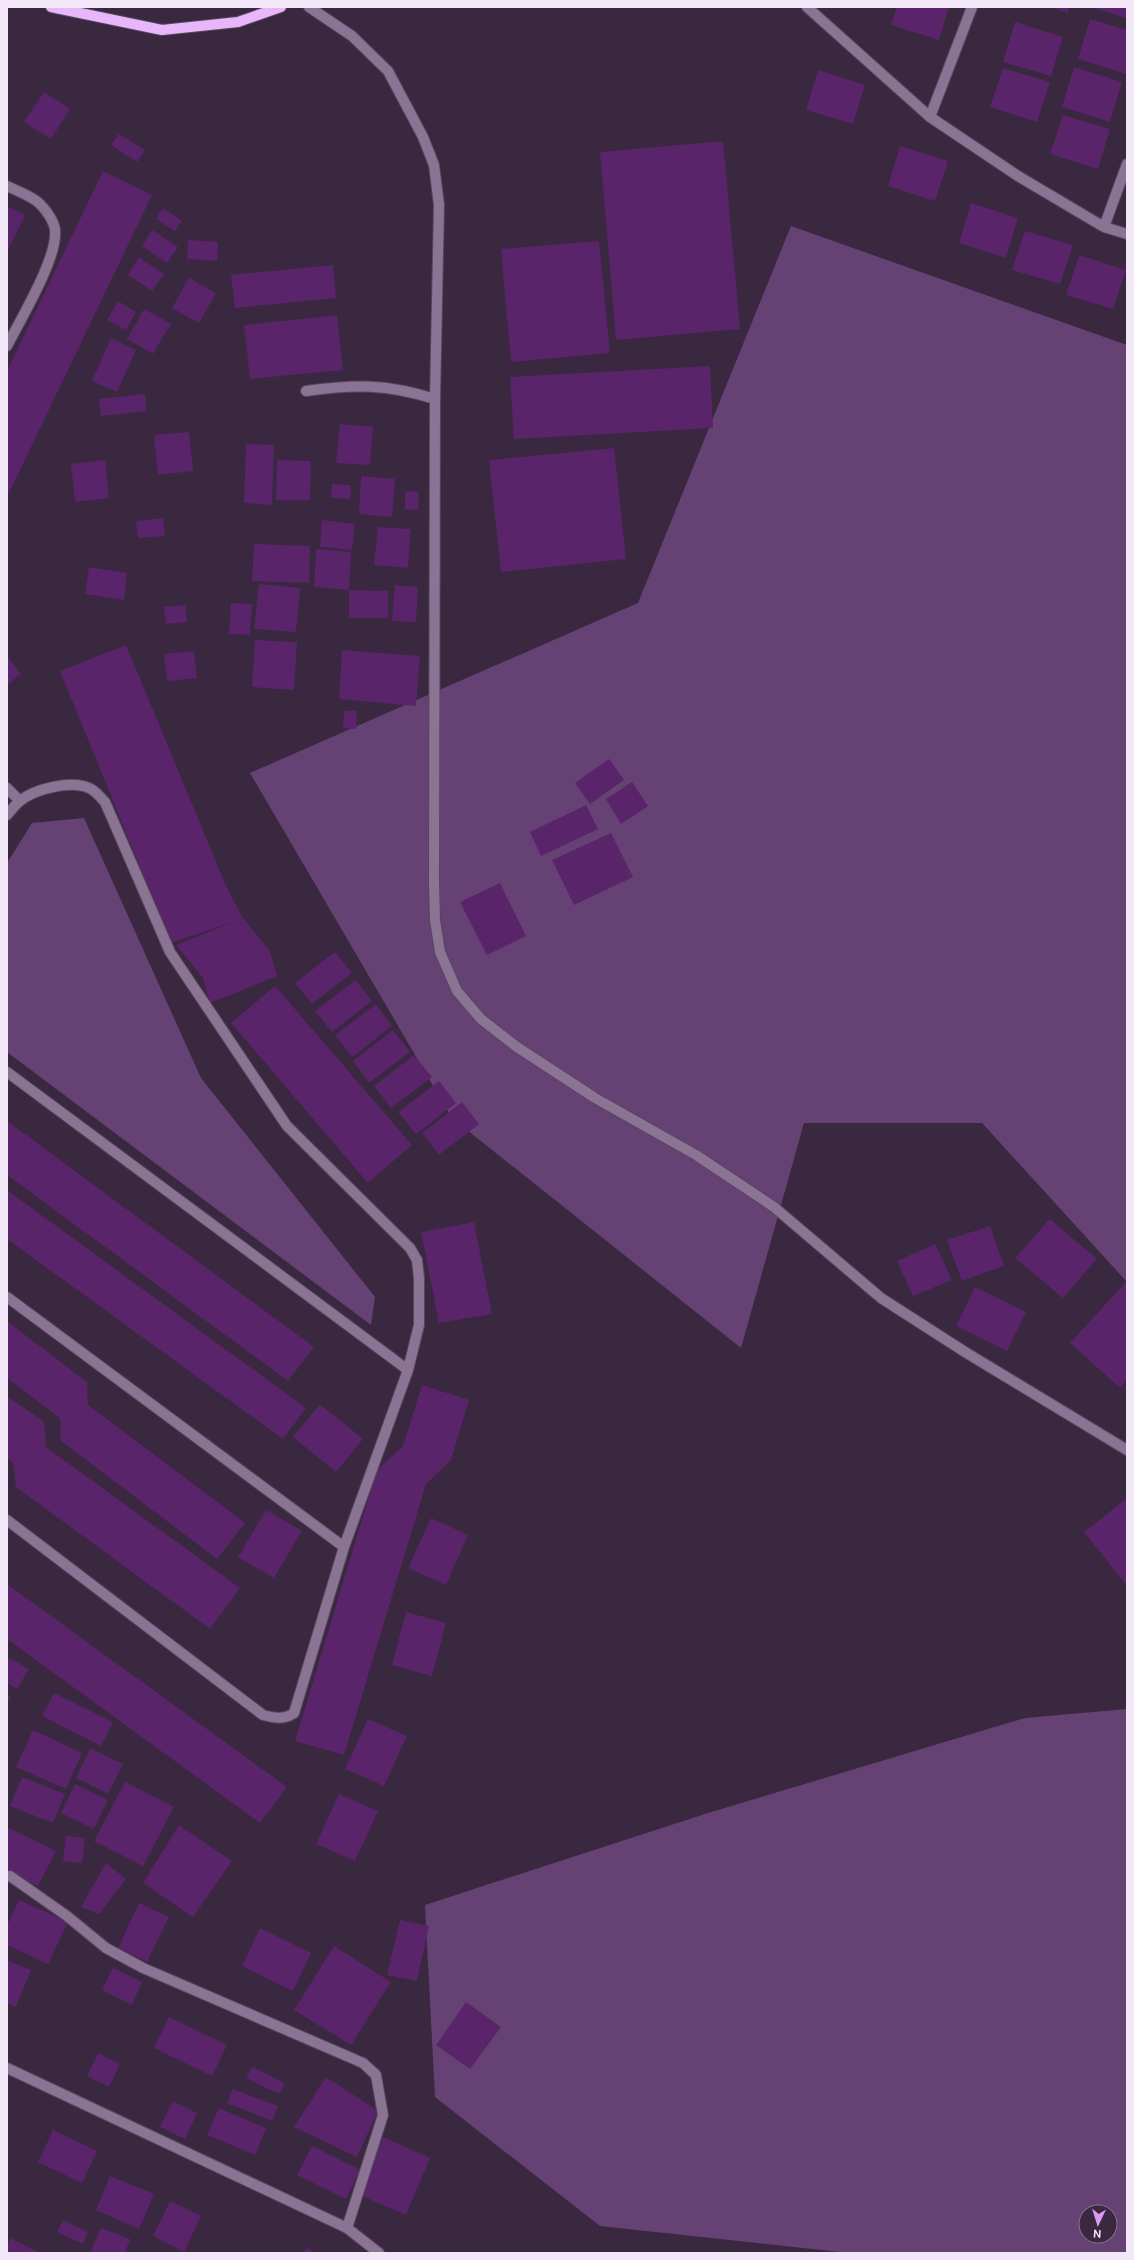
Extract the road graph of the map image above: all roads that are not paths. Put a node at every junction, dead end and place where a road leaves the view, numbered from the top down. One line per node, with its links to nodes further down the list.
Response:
1 (51, 7): 2 (main road)
2 (281, 7)
3 (309, 7): 13 (street)
4 (807, 7): 6 (street)
5 (972, 7): 6 (street)
6 (930, 117): 9 (street)
7 (1127, 164): 9 (street)
8 (7, 186): 11 (street)
9 (1104, 227): 10 (street)
10 (1127, 234)
11 (7, 346)
12 (306, 391): 13 (street)
13 (435, 399): 20 (street)
14 (7, 788): 15 (street)
15 (20, 800): 16 (street); 19 (street)
16 (7, 815)
17 (7, 1072): 19 (street)
18 (7, 1297): 22 (street)
19 (408, 1370): 22 (street)
20 (1127, 1450)
21 (7, 1520): 22 (street)
22 (344, 1547)
23 (10, 1876): 25 (street)
24 (7, 2068): 25 (street)
25 (347, 2228): 26 (street)
26 (379, 2253)

